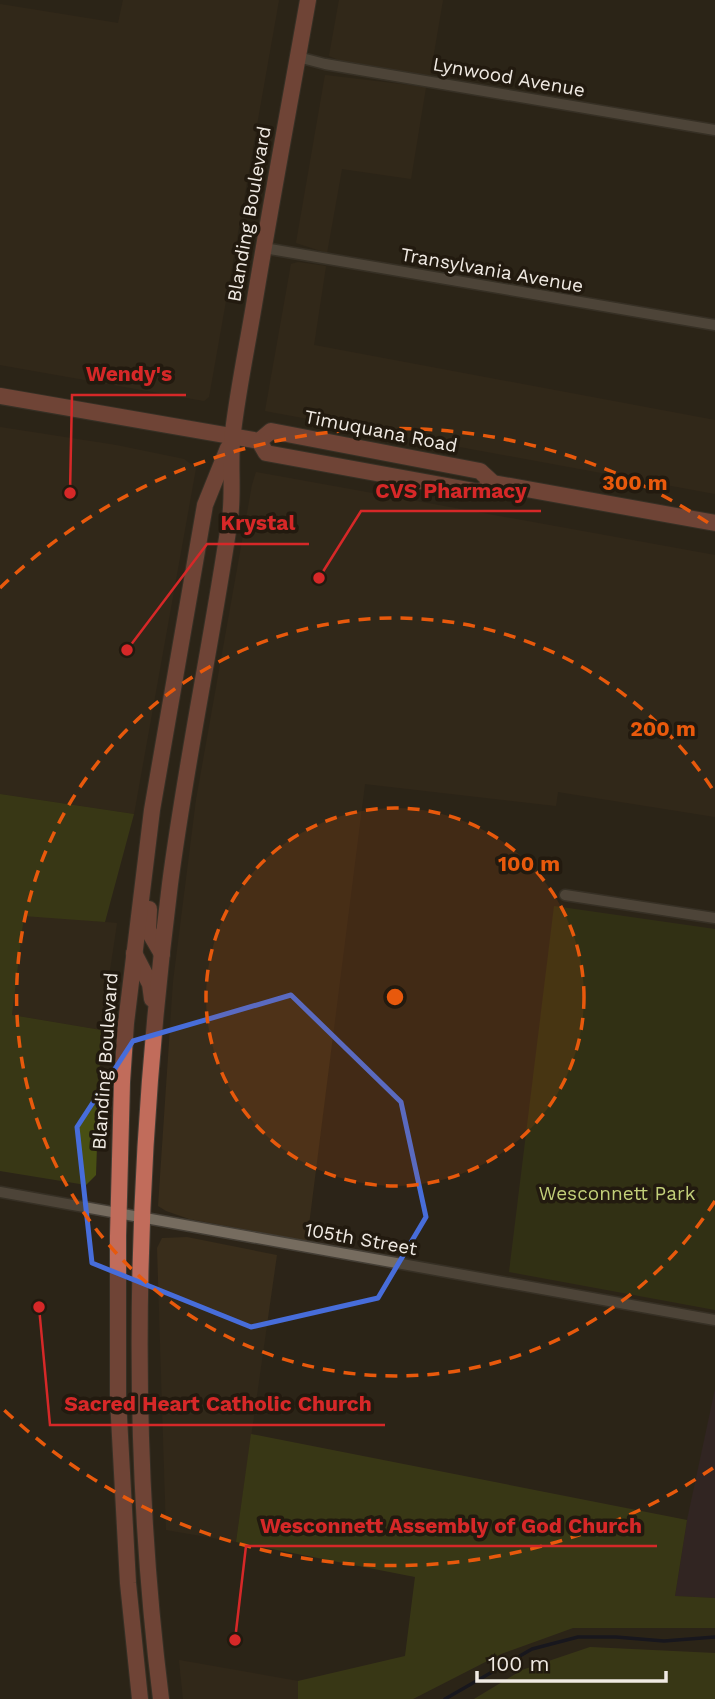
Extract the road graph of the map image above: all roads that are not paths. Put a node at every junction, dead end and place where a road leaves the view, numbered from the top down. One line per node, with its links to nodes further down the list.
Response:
1 (308, 0): 2 (main road, Blanding Boulevard)
2 (298, 57): 3 (street, Lynwood Avenue); 4 (main road, Blanding Boulevard)
3 (715, 130)
4 (264, 248): 5 (street, Transylvania Avenue); 7 (main road, Blanding Boulevard)
5 (715, 325)
6 (0, 396): 7 (main road, Timuquana Road)
7 (232, 436): 8 (main road, Timuquana Road); 9 (main road, Blanding Boulevard); 13 (main road, Blanding Boulevard)
8 (715, 523)
9 (148, 842): 12 (main road, Blanding Boulevard); 13 (main road)
10 (565, 895): 11 (street)
11 (715, 918)
12 (134, 953): 14 (main road); 16 (main road, Blanding Boulevard)
13 (162, 954): 14 (main road, Blanding Boulevard)
14 (154, 1022): 17 (main road, Blanding Boulevard)
15 (0, 1192): 16 (street, 105th Street)
16 (118, 1213): 17 (street, 105th Street); 20 (main road, Blanding Boulevard)
17 (142, 1218): 18 (street, 105th Street); 19 (main road, Blanding Boulevard)
18 (715, 1320)
19 (142, 1478): 20 (street); 21 (main road, Blanding Boulevard)
20 (122, 1479): 22 (main road, Blanding Boulevard)
21 (160, 1694): 22 (street)
22 (139, 1695)

